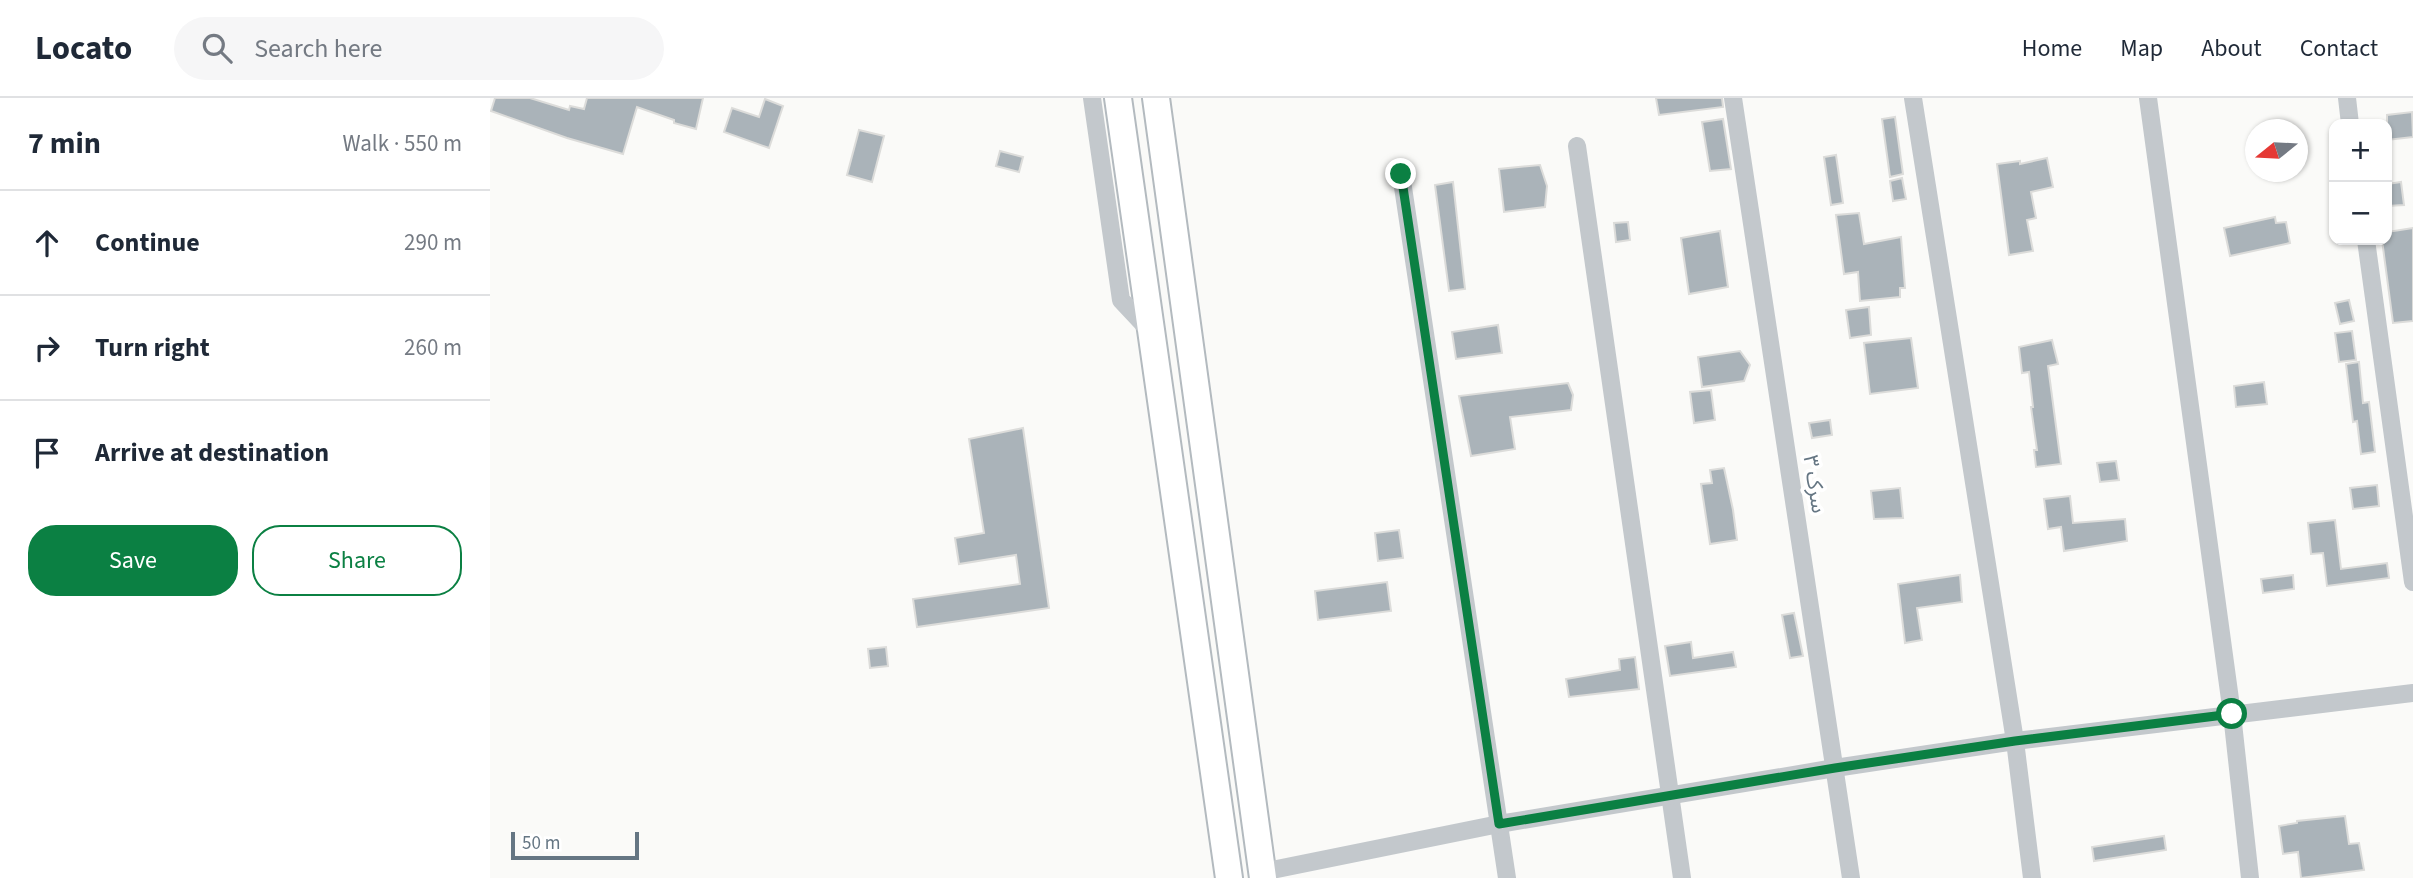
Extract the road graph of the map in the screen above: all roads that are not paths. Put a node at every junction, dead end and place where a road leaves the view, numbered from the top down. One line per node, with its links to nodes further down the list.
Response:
1 (1092, 98): 14 (street)
2 (1118, 98): 13 (main road)
3 (1156, 98): 12 (main road)
4 (1733, 98): 19 (street, سرک ۳)
5 (1913, 98): 18 (street)
6 (2148, 98): 17 (street)
7 (2347, 98): 8 (street)
8 (2349, 119)
9 (1577, 146): 20 (street)
10 (1401, 174): 21 (street)
11 (2367, 245): 15 (street)
12 (1181, 275): 13 (main road); 22 (main road)
13 (1143, 279): 14 (main road)
14 (1150, 331): 23 (main road)
15 (2413, 582)
16 (2413, 692): 17 (street)
17 (2232, 714): 18 (street); 28 (street)
18 (2015, 741): 19 (street); 27 (street)
19 (1835, 768): 20 (street); 26 (street, سرک ۳)
20 (1670, 796): 21 (street); 25 (street)
21 (1499, 824): 22 (street); 24 (street)
22 (1263, 875)
23 (1229, 878)
24 (1507, 878)
25 (1682, 878)
26 (1851, 878)
27 (2032, 878)
28 (2250, 878)

